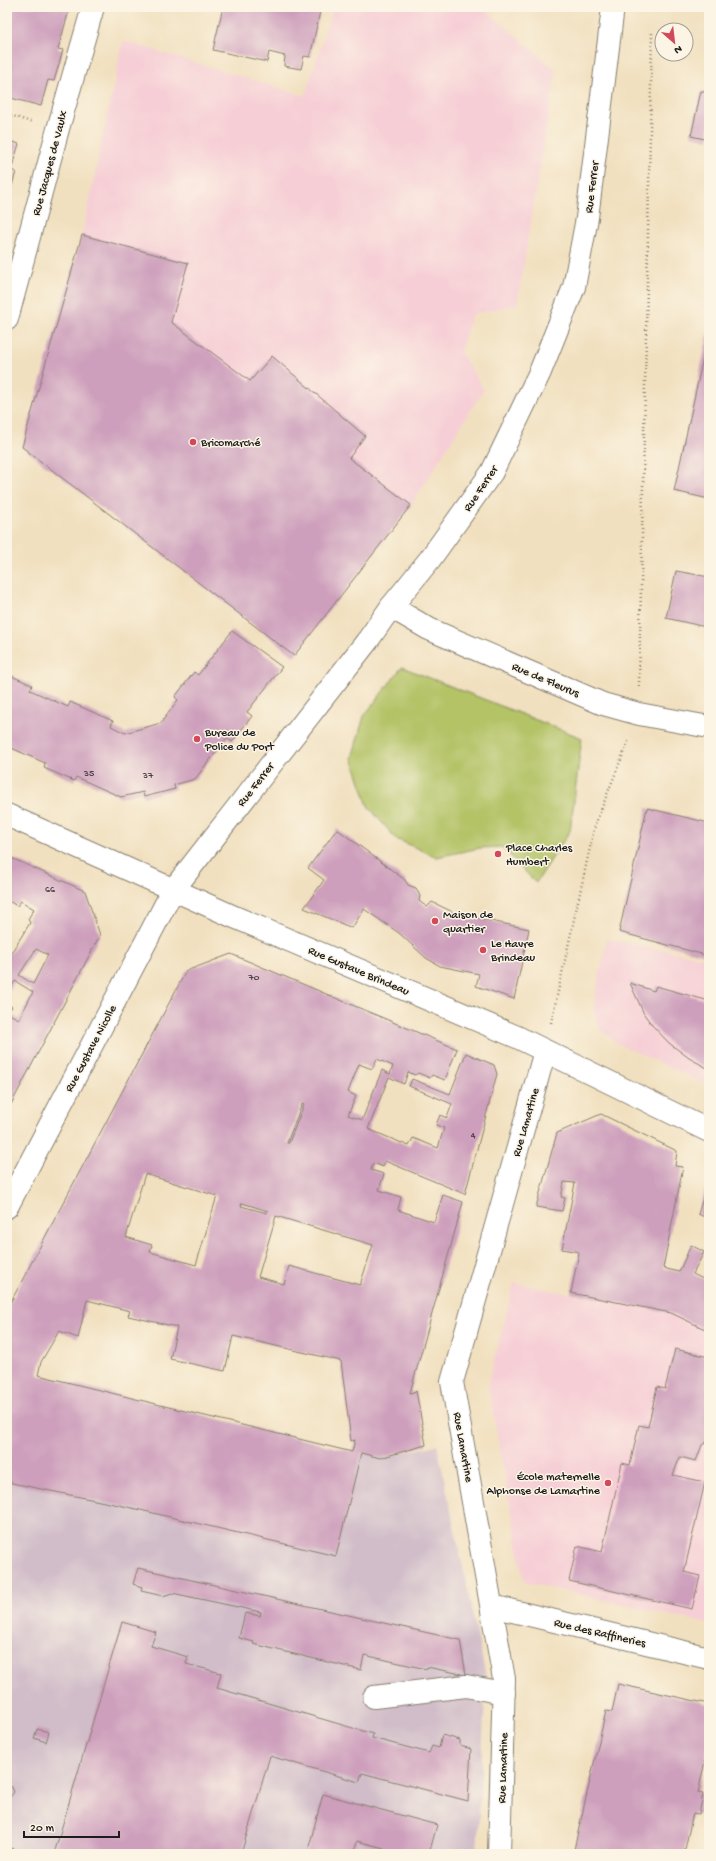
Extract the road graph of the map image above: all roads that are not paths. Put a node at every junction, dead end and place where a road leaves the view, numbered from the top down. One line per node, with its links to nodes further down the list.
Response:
1 (93, 7): 3 (street, Rue Jacques de Vaulx)
2 (613, 7): 4 (street, Rue Ferrer)
3 (7, 319)
4 (391, 607): 5 (street, Rue de Fleurus); 7 (street, Rue Ferrer)
5 (709, 727)
6 (7, 815): 7 (street, Rue Gustave Brindeau)
7 (173, 890): 8 (street, Rue Gustave Brindeau); 10 (street, Rue Gustave Nicolle)
8 (545, 1051): 9 (street, Rue Gustave Brindeau); 11 (street, Rue Lamartine)
9 (709, 1131)
10 (7, 1207)
11 (492, 1606): 12 (street, Rue des Raffineries); 13 (street, Rue Lamartine)
12 (709, 1658)
13 (504, 1694): 14 (street); 15 (street, Rue Lamartine)
14 (374, 1697)
15 (499, 1854)

